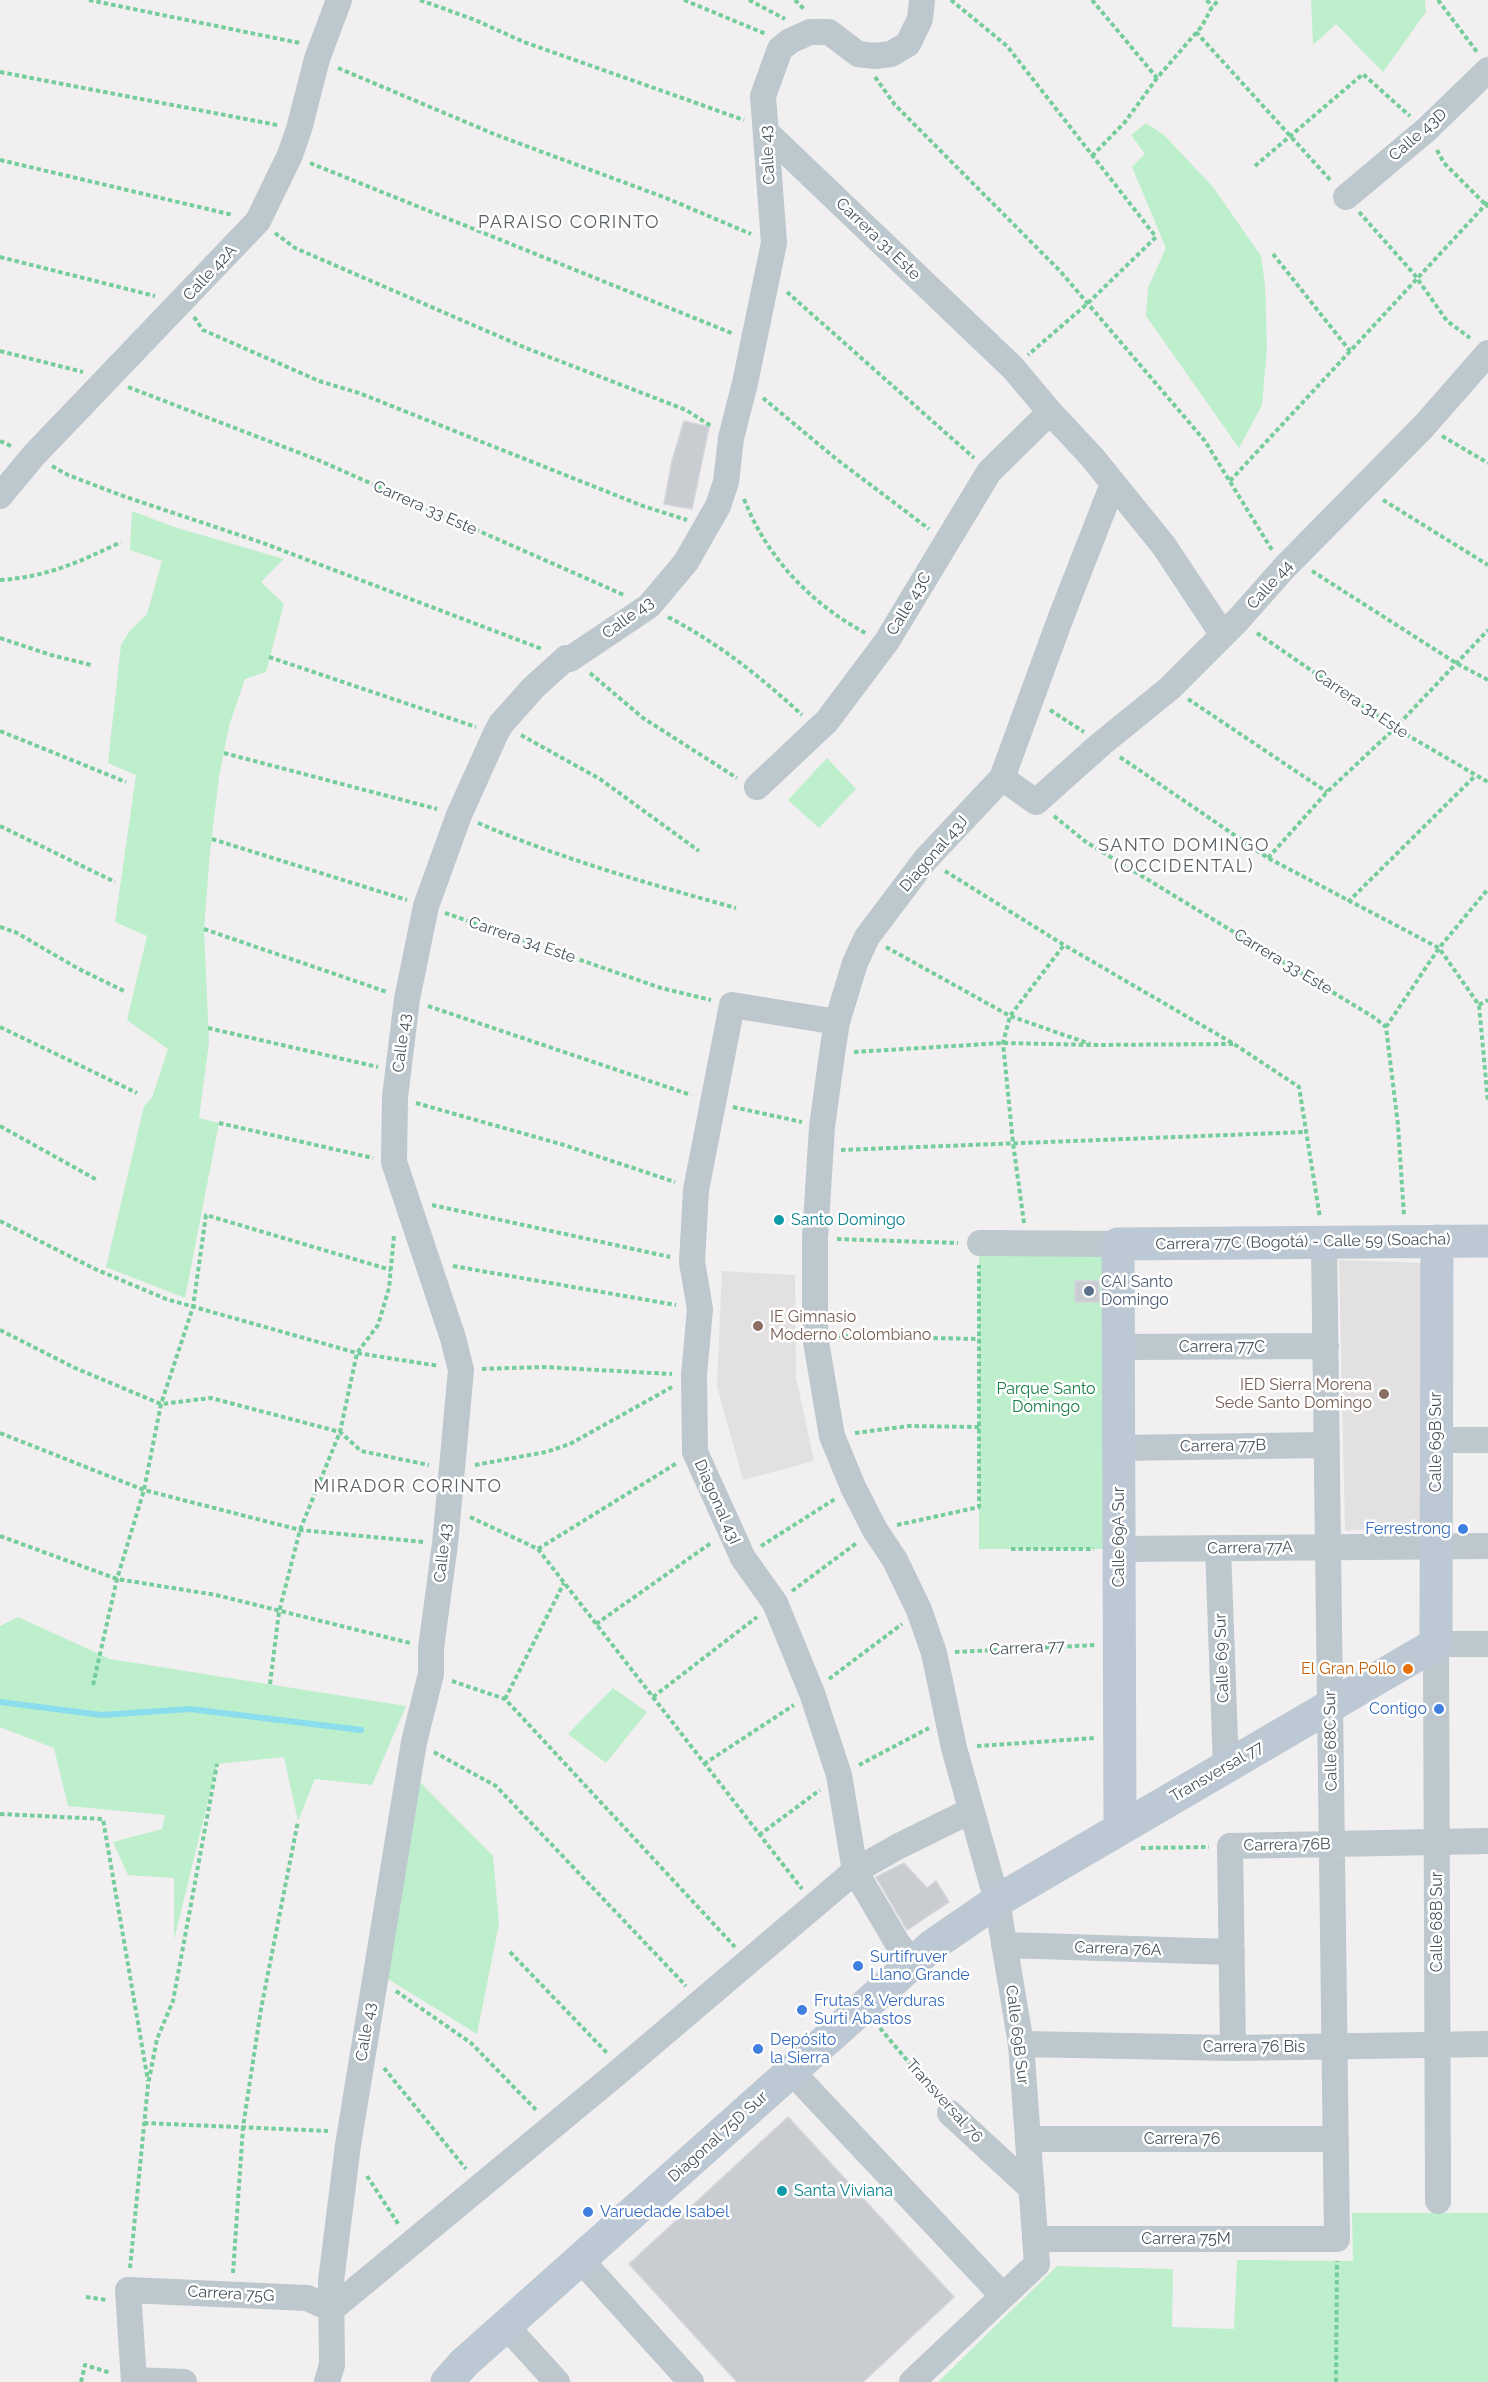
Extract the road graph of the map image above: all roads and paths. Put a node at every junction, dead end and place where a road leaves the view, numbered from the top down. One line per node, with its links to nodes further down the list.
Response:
1 (89, 0): 14 (path)
2 (339, 0): 14 (street, Calle 42A)
3 (420, 0): 21 (path)
4 (684, 0): 13 (path)
5 (749, 0): 13 (path)
6 (951, 0): 23 (path)
7 (1092, 0): 19 (path)
8 (1208, 0): 11 (path)
9 (1219, 0): 11 (path)
10 (1438, 0): 16 (path)
11 (1212, 7): 19 (path)
12 (921, 10): 15 (street)
13 (800, 36): 15 (street); 21 (street, Calle 43)
14 (319, 53): 20 (street, Calle 42A); 29 (path)
15 (858, 54): 34 (path)
16 (1484, 64): 26 (street, Calle 43D)
17 (0, 72): 20 (path)
18 (1363, 74): 25 (path)
19 (1157, 78): 23 (path)
20 (299, 129): 22 (street, Calle 42A)
21 (766, 132): 29 (street, Calle 43); 39 (street, Carrera 31 Este)
22 (290, 155): 28 (street, Calle 42A); 35 (path)
23 (1092, 156): 34 (path)
24 (0, 160): 28 (path)
25 (1255, 166)
26 (1346, 197)
27 (1488, 202): 37 (path)
28 (258, 221): 33 (street, Calle 42A); 44 (path)
29 (774, 243): 32 (street, Calle 43)
30 (1273, 254): 37 (path)
31 (0, 257): 33 (path)
32 (768, 275): 35 (street, Calle 43); 48 (path)
33 (182, 303): 40 (street, Calle 42A); 54 (path)
34 (1087, 304): 39 (path); 49 (path)
35 (753, 342): 41 (street, Calle 43)
36 (0, 351): 40 (path, Carrera 33 Este)
37 (1350, 351): 49 (path)
38 (1488, 353): 43 (street, Calle 44)
39 (1012, 368): 42 (street, Carrera 31 Este)
40 (108, 379): 46 (street, Calle 42A); 60 (path, Carrera 33 Este)
41 (745, 382): 44 (street, Calle 43); 56 (path)
42 (1050, 412): 48 (street, Calle 43C); 50 (street, Carrera 31 Este)
43 (1424, 426): 47 (path); 51 (street, Calle 44)
44 (731, 438): 54 (street, Calle 43)
45 (0, 441): 46 (path)
46 (34, 455): 53 (street, Calle 42A); 66 (path)
47 (1488, 463)
48 (989, 472): 56 (street, Calle 43C)
49 (1230, 481): 57 (path)
50 (1113, 484): 61 (street, Carrera 31 Este); 71 (street, Diagonal 43J)
51 (1362, 487): 57 (street, Calle 44); 58 (path)
52 (741, 492): 63 (path)
53 (0, 496)
54 (705, 526): 60 (street, Calle 43)
55 (121, 542): 59 (path)
56 (947, 542): 74 (street, Calle 43C)
57 (1289, 564): 61 (street, Calle 44); 67 (path)
58 (1488, 565)
59 (0, 580)
60 (649, 606): 66 (street, Calle 43); 74 (path, Carrera 33 Este)
61 (1231, 627): 70 (street, Calle 44); 72 (path, Carrera 31 Este)
62 (1488, 630): 67 (path)
63 (865, 633)
64 (0, 638): 68 (path)
65 (269, 657): 73 (path)
66 (568, 659): 73 (street, Calle 43); 81 (path)
67 (1456, 663): 69 (path); 72 (path)
68 (91, 665)
69 (1488, 680)
70 (1170, 688): 76 (street, Calle 44); 82 (path)
71 (1032, 697): 76 (path); 78 (street, Diagonal 43J)
72 (1395, 728): 77 (path, Carrera 31 Este); 82 (path)
73 (498, 729): 86 (path); 92 (street, Calle 43)
74 (818, 730): 81 (street, Calle 43C)
75 (0, 731): 80 (path)
76 (1101, 744): 83 (street, Calle 44); 87 (path)
77 (1475, 775): 79 (path, Carrera 31 Este); 91 (path)
78 (1002, 778): 83 (street); 88 (street, Diagonal 43J)
79 (1488, 782)
80 (126, 783)
81 (757, 787)
82 (1327, 792): 87 (path)
83 (1036, 802): 106 (path, Carrera 33 Este)
84 (0, 826): 89 (path)
85 (212, 839): 92 (path, Carrera 34 Este)
86 (699, 851)
87 (1268, 858): 91 (path)
88 (925, 860): 95 (street, Diagonal 43J); 96 (path)
89 (115, 882)
90 (1488, 889): 97 (path)
91 (1348, 902): 97 (path)
92 (426, 906): 99 (street, Calle 43); 101 (path, Carrera 34 Este)
93 (0, 927): 98 (path)
94 (204, 929): 99 (path)
95 (867, 937): 103 (path); 104 (street, Diagonal 43J)
96 (1064, 945): 103 (path); 109 (path)
97 (1439, 948): 102 (path); 106 (path)
98 (126, 992)
99 (407, 999): 112 (street, Calle 43); 115 (path)
100 (1488, 1000): 102 (path)
101 (732, 1005): 104 (street); 115 (street, Diagonal 43I)
102 (1479, 1005): 116 (path)
103 (1010, 1016): 108 (path); 110 (path)
104 (837, 1022): 111 (street, Diagonal 43J)
105 (0, 1027): 113 (path)
106 (1386, 1027): 129 (path)
107 (208, 1028): 112 (path)
108 (1003, 1043): 110 (path); 111 (path); 121 (path)
109 (1234, 1044): 110 (path); 119 (path)
110 (1094, 1045)
111 (832, 1054): 120 (street, Diagonal 43J)
112 (399, 1071): 114 (street, Calle 43)
113 (137, 1092)
114 (395, 1097): 122 (street, Calle 43); 124 (path)
115 (713, 1102): 120 (path); 124 (street, Diagonal 43I)
116 (1488, 1102)
117 (219, 1123): 122 (path)
118 (0, 1126): 123 (path)
119 (1305, 1132): 121 (path); 131 (path)
120 (822, 1139): 121 (path); 128 (street, Diagonal 43J)
121 (1013, 1143): 133 (path)
122 (394, 1162): 125 (street, Calle 43)
123 (97, 1180)
124 (696, 1190): 136 (street, Diagonal 43I)
125 (406, 1199): 135 (street, Calle 43); 136 (path)
126 (0, 1221): 138 (path)
127 (394, 1228): 137 (path)
128 (815, 1239): 132 (path); 141 (street, Diagonal 43J)
129 (1422, 1241): 130 (street, Carrera 77C (Bogotá) - Calle 59 (Soacha)); 131 (street, Carrera 77C (Bogotá) - Calle 59 (Soacha)); 153 (street, Calle 69B Sur)
130 (1488, 1241)
131 (1324, 1242): 134 (street, Carrera 77C (Bogotá) - Calle 59 (Soacha)); 143 (street, Calle 68C Sur)
132 (980, 1244): 133 (street); 142 (path)
133 (1028, 1244): 134 (street)
134 (1118, 1244): 144 (street, Calle 69A Sur)
135 (426, 1261): 139 (path); 146 (street, Calle 43)
136 (692, 1262): 139 (street, Diagonal 43I)
137 (391, 1270): 138 (path); 145 (path)
138 (193, 1307): 145 (path); 148 (path)
139 (700, 1309): 147 (street, Diagonal 43I)
140 (0, 1330): 148 (path)
141 (815, 1336): 142 (path); 152 (street, Diagonal 43J)
142 (979, 1339): 149 (path)
143 (1326, 1346): 144 (street, Carrera 77C); 155 (street, Calle 68C Sur)
144 (1118, 1347): 156 (street, Calle 69A Sur)
145 (357, 1353): 146 (path); 150 (path)
146 (461, 1370): 147 (path); 158 (street, Calle 43)
147 (694, 1375): 157 (street, Diagonal 43I); 158 (path)
148 (161, 1404): 150 (path); 160 (path)
149 (979, 1426): 152 (path); 163 (path)
150 (340, 1432): 158 (path); 162 (path)
151 (0, 1433): 160 (path)
152 (832, 1436): 159 (street, Diagonal 43J)
153 (1436, 1440): 154 (street); 167 (street, Calle 69B Sur)
154 (1488, 1440)
155 (1327, 1445): 156 (street, Carrera 77B); 169 (street, Calle 68C Sur)
156 (1118, 1448): 173 (street, Calle 69A Sur)
157 (695, 1452): 164 (street, Diagonal 43I); 171 (path)
158 (451, 1469): 161 (street, Calle 43)
159 (853, 1487): 163 (street, Diagonal 43J); 174 (path)
160 (144, 1490): 162 (path); 175 (path)
161 (448, 1506): 166 (street, Calle 43); 171 (path)
162 (300, 1530): 166 (path); 177 (path)
163 (875, 1530): 183 (street, Calle 69B Sur)
164 (729, 1531): 174 (street, Diagonal 43I); 178 (path)
165 (0, 1536): 175 (path)
166 (445, 1544): 182 (street, Calle 43)
167 (1436, 1546): 168 (street, Carrera 77A); 169 (street, Carrera 77A); 180 (street, Calle 69B Sur)
168 (1488, 1546)
169 (1329, 1547): 170 (street, Carrera 77A); 188 (street, Calle 68C Sur)
170 (1218, 1548): 173 (street, Carrera 77A); 193 (street, Calle 69 Sur)
171 (538, 1549): 176 (path)
172 (1011, 1549): 173 (path)
173 (1119, 1549): 179 (street, Calle 69A Sur)
174 (742, 1558): 202 (street, Diagonal 43I)
175 (117, 1579): 177 (path); 186 (path)
176 (564, 1583): 178 (path); 187 (path)
177 (279, 1612): 182 (path); 185 (path)
178 (596, 1624): 204 (path)
179 (1119, 1643): 183 (path, Carrera 77); 189 (street, Calle 69A Sur)
180 (1436, 1644): 181 (street); 188 (street, Transversal 77); 199 (street, Calle 68B Sur)
181 (1488, 1644)
182 (431, 1648): 184 (street, Calle 43)
183 (934, 1653): 191 (street, Calle 69B Sur)
184 (431, 1674): 187 (path); 190 (street, Calle 43)
185 (270, 1684)
186 (93, 1685)
187 (505, 1699): 208 (path)
188 (1331, 1706): 193 (street, Transversal 77); 200 (street, Calle 68C Sur)
189 (1120, 1736): 191 (path); 197 (street, Calle 69A Sur)
190 (414, 1742): 210 (street, Calle 43); 211 (path)
191 (954, 1748): 194 (street, Calle 69B Sur)
192 (217, 1764): 221 (path)
193 (1226, 1767): 197 (street, Transversal 77)
194 (970, 1810): 202 (street); 203 (street, Calle 69B Sur)
195 (0, 1814): 221 (path)
196 (298, 1821): 225 (path)
197 (1125, 1839): 201 (path, Carrera 76B); 203 (street, Transversal 77)
198 (1488, 1840): 199 (street, Carrera 76B)
199 (1437, 1842): 200 (street, Carrera 76B); 216 (street, Calle 68B Sur)
200 (1332, 1844): 201 (street, Carrera 76B); 217 (street, Calle 68C Sur)
201 (1230, 1846): 207 (street)
202 (855, 1871): 204 (street); 209 (street)
203 (997, 1901): 205 (street, Calle 69B Sur); 209 (street, Diagonal 75D Sur)
204 (815, 1907): 208 (street)
205 (1004, 1945): 207 (street, Carrera 76A); 213 (street, Calle 69B Sur)
206 (510, 1952): 219 (path)
207 (1232, 1952): 218 (street)
208 (748, 1962): 211 (street)
209 (912, 1962): 212 (street, Diagonal 75D Sur)
210 (375, 1976): 215 (street, Calle 43); 224 (path)
211 (701, 2002): 219 (street)
212 (863, 2007): 220 (street, Diagonal 75D Sur); 222 (path, Transversal 76)
213 (1021, 2044): 218 (street, Carrera 76 Bis); 227 (street, Calle 69B Sur)
214 (1488, 2044): 216 (street, Carrera 76 Bis)
215 (364, 2045): 226 (street, Calle 43); 229 (path)
216 (1437, 2045): 217 (street, Carrera 76 Bis); 231 (street, Calle 68B Sur)
217 (1335, 2046): 218 (street, Carrera 76 Bis); 228 (street, Calle 68C Sur)
218 (1233, 2048)
219 (622, 2069): 224 (street)
220 (791, 2071): 235 (street, Diagonal 75D Sur); 238 (street)
221 (148, 2085): 223 (path)
222 (950, 2113): 230 (street, Transversal 76)
223 (144, 2123): 225 (path); 236 (path)
224 (551, 2126): 229 (street)
225 (243, 2127): 226 (path); 237 (path)
226 (349, 2139): 234 (path); 239 (street, Calle 43)
227 (1028, 2139): 228 (street, Carrera 76); 230 (street, Calle 69B Sur)
228 (1336, 2139): 233 (street, Calle 68C Sur)
229 (480, 2186): 234 (street)
230 (1032, 2189): 232 (street, Calle 69B Sur)
231 (1438, 2200)
232 (1035, 2239): 233 (street, Carrera 75M); 238 (street, Calle 69B Sur)
233 (1337, 2239): 250 (path)
234 (411, 2243): 239 (street)
235 (580, 2259): 240 (street, Diagonal 75D Sur); 248 (street)
236 (128, 2290): 237 (street, Carrera 75G); 242 (street)
237 (231, 2294): 239 (street, Carrera 75G)
238 (1003, 2296): 249 (street)
239 (332, 2309): 245 (street, Calle 43)
240 (506, 2325): 246 (street, Diagonal 75D Sur); 247 (street)
241 (85, 2365): 243 (path)
242 (134, 2381): 244 (street)
243 (81, 2382)
244 (184, 2382)
245 (327, 2382)
246 (447, 2382)
247 (556, 2382)
248 (691, 2382)
249 (912, 2382)
250 (1336, 2382)

